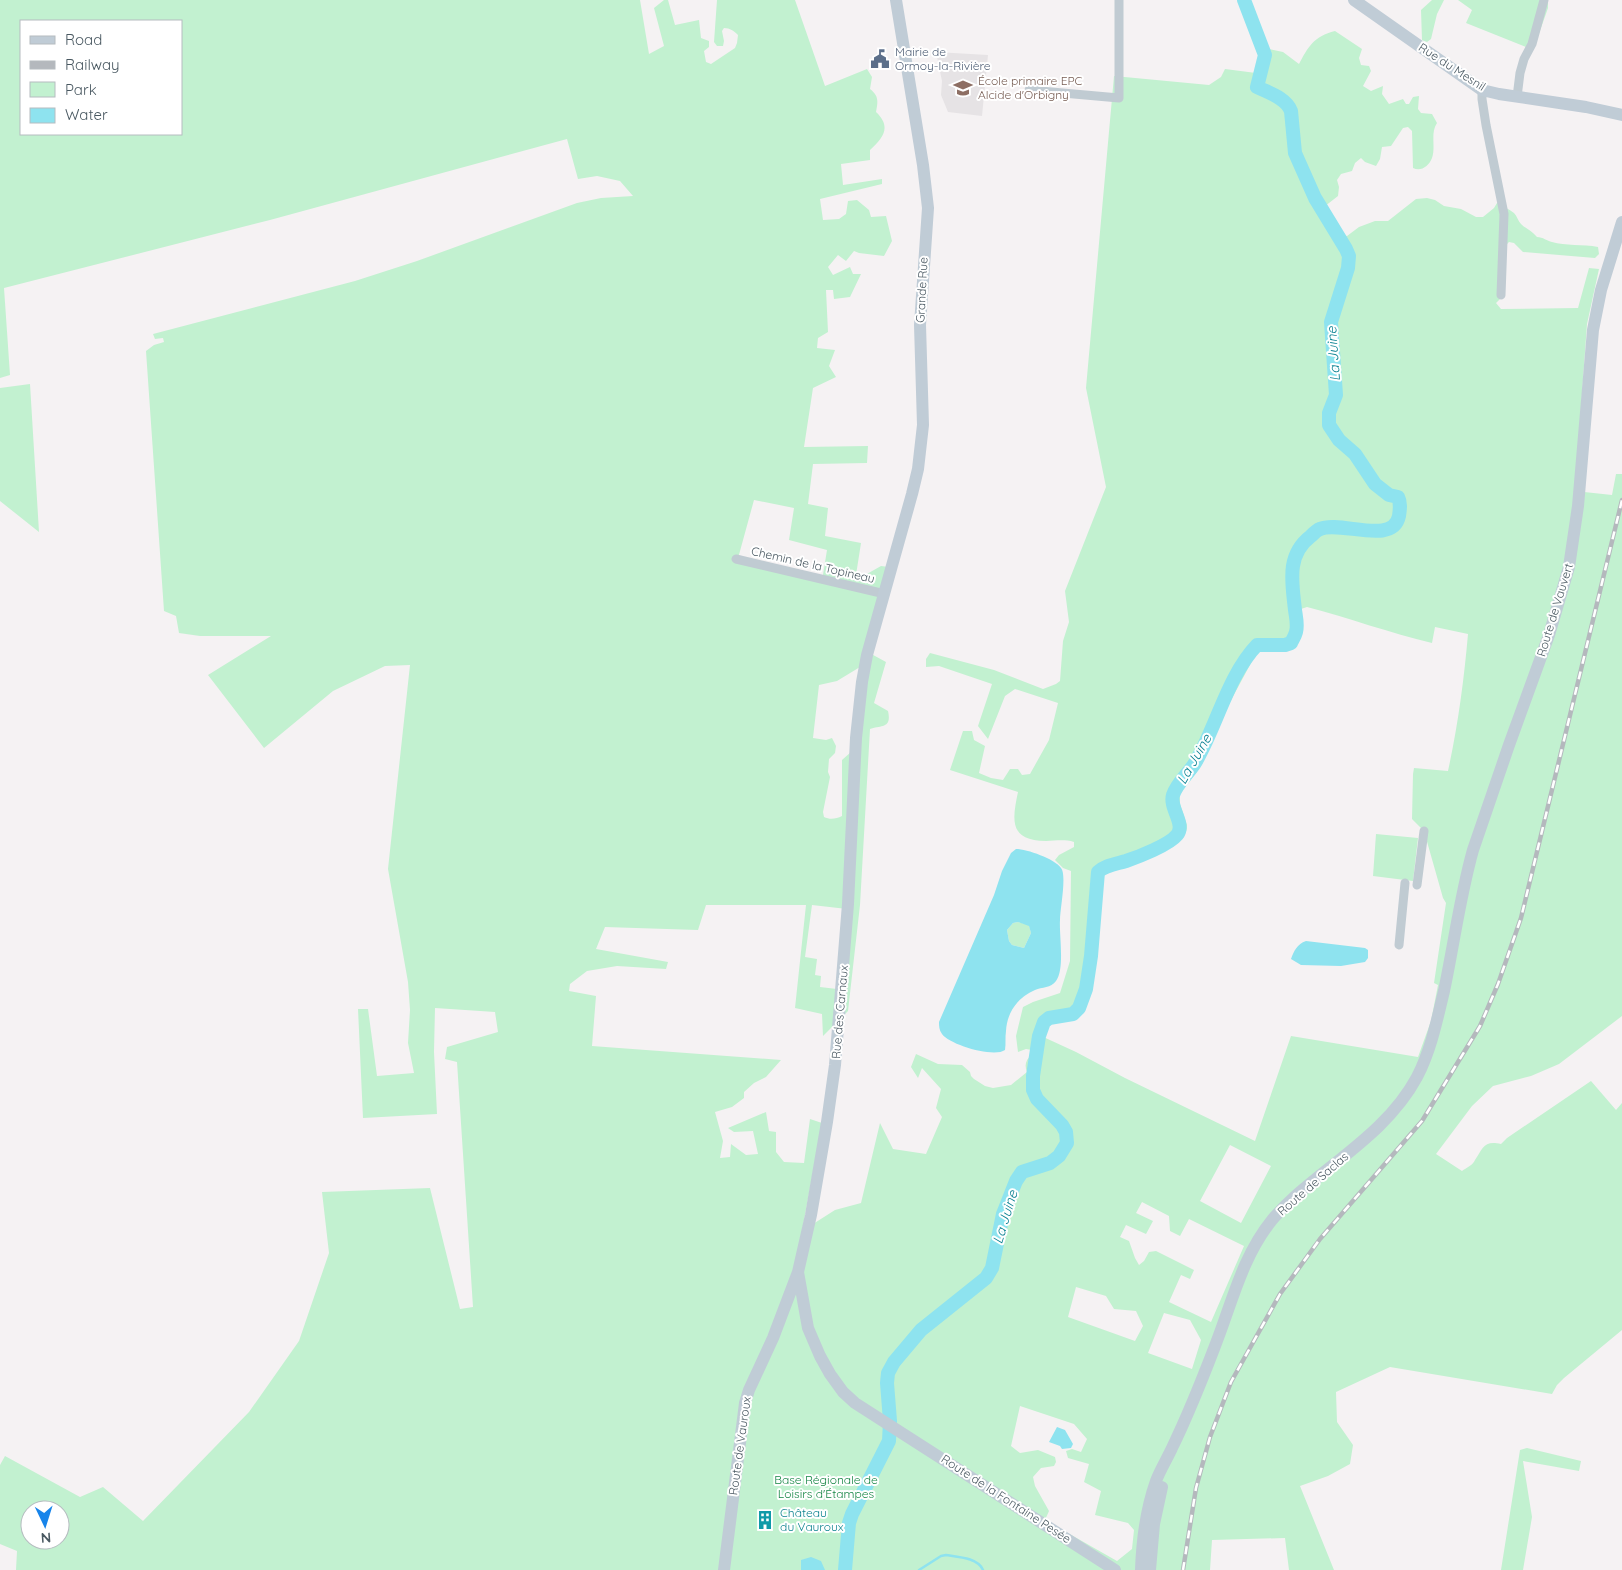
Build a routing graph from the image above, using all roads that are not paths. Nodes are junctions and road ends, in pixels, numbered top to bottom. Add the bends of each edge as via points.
1 (896, 0) edge
2 (1119, 0) edge
3 (1354, 0) edge
4 (1544, 0) edge
5 (1029, 90) dead end
6 (1482, 90) junction
7 (1517, 97) junction
8 (1622, 115) edge
9 (1622, 222) edge
10 (1501, 295) dead end
11 (736, 559) dead end
12 (889, 579) joint
13 (885, 594) junction
14 (1424, 831) dead end
15 (1405, 884) dead end
16 (1417, 885) dead end
17 (1399, 945) dead end
18 (1444, 988) joint
19 (798, 1272) junction
20 (879, 1418) joint
21 (1172, 1448) junction
22 (724, 1570) edge
23 (1115, 1570) edge
24 (1141, 1570) edge
25 (1150, 1570) edge

1 - 12 street, Grande Rue via 928,208 920,326 921,445 918,469
2 - 5 street via 1119,98
3 - 6 street, Rue du Mesnil
4 - 7 street via 1520,73
6 - 7 street, Rue du Mesnil
6 - 10 street via 1504,214
7 - 8 street, Rue du Mesnil
9 - 18 street, Route de Vauvert via 1605,275 1593,330 1570,568 1473,850
11 - 13 street, Chemin de la Topineau
12 - 13 street, Rue des Carnaux
13 - 19 street, Rue des Carnaux via 862,682 835,1065 811,1215
14 - 16 street
15 - 17 street
18 - 21 street, Route de Saclas via 1430,1046 1405,1096 1374,1131 1283,1207 1260,1236 1240,1274 1216,1345
19 - 20 street, Rue des Carnaux via 808,1328 820,1356 843,1392
19 - 22 street, Route de Vauroux via 745,1403
20 - 23 street, Route de la Fontaine Pesée
21 - 24 street, Route de Saclas via 1156,1480 1150,1501
21 - 25 street, Route de Saclas via 1154,1524

